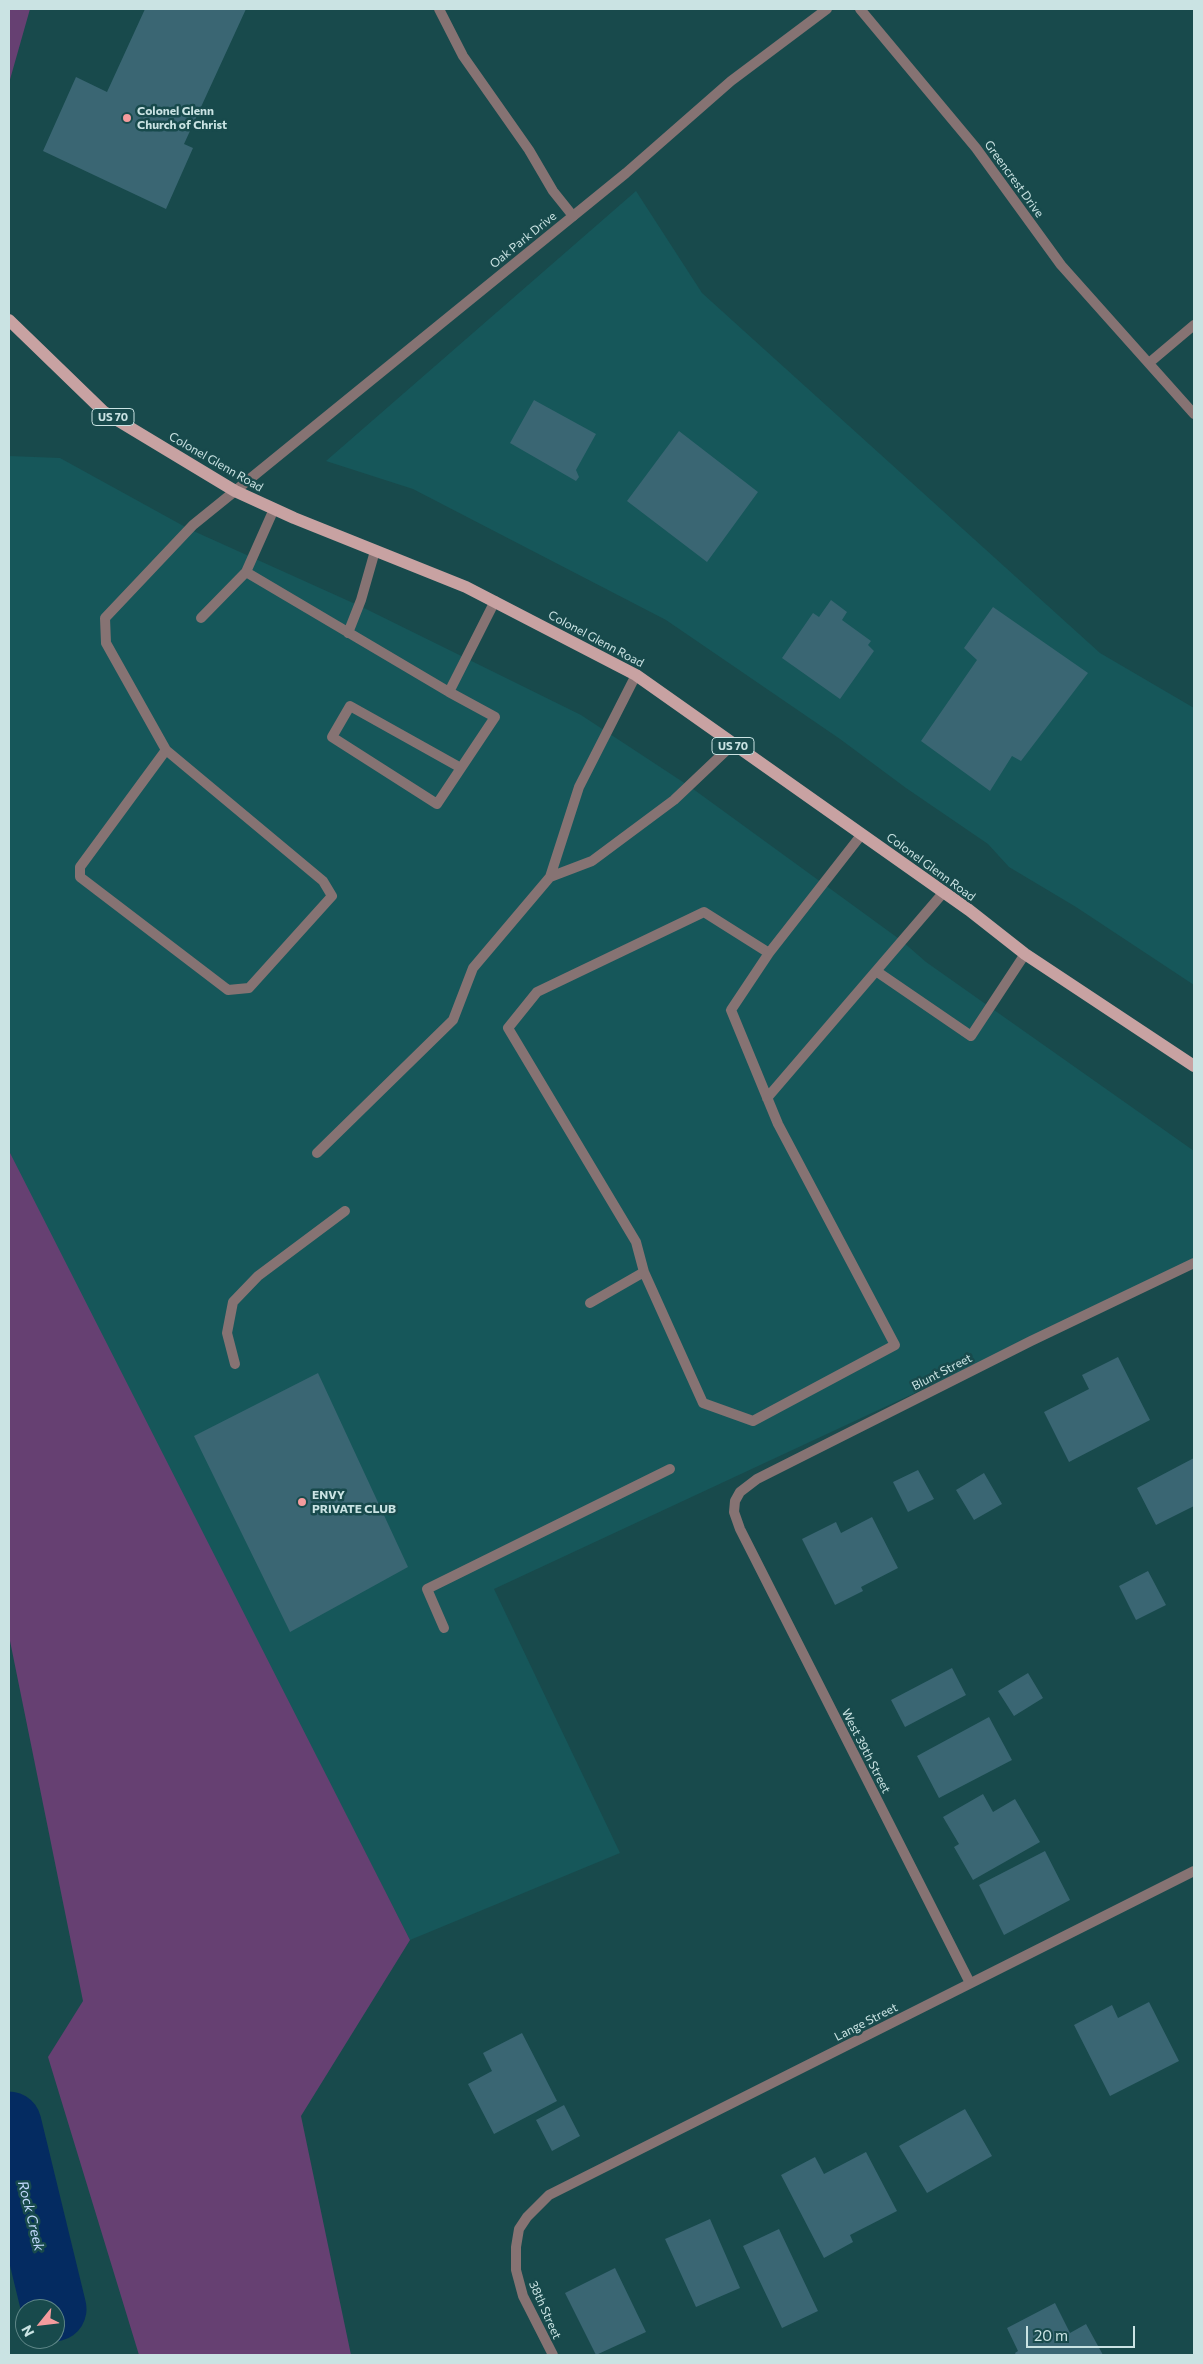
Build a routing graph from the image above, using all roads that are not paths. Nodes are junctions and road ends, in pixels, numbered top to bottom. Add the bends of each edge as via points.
1 (439, 9) edge
2 (827, 9) edge
3 (860, 9) edge
4 (573, 216) junction
5 (9, 320) edge
6 (1194, 325) edge
7 (1149, 363) junction
8 (1194, 414) edge
9 (235, 491) junction
10 (274, 509) junction
11 (375, 551) junction
12 (246, 572) junction
13 (495, 601) junction
14 (201, 618) dead end
15 (348, 633) junction
16 (636, 675) junction
17 (450, 692) junction
18 (732, 745) junction
19 (166, 750) junction
20 (461, 768) junction
21 (862, 834) junction
22 (550, 877) junction
23 (943, 893) junction
24 (770, 954) junction
25 (1025, 954) junction
26 (876, 971) junction
27 (1194, 1066) edge
28 (767, 1098) junction
29 (317, 1153) dead end
30 (345, 1211) dead end
31 (1194, 1263) edge
32 (644, 1272) junction
33 (590, 1303) dead end
34 (235, 1364) dead end
35 (670, 1469) dead end
36 (740, 1529) joint
37 (444, 1628) dead end
38 (1194, 1871) edge
39 (970, 1983) junction
40 (549, 2195) joint
41 (553, 2355) edge

1 - 4 street via 463,56
2 - 4 street, Oak Park Drive via 732,81
3 - 7 street, Greencrest Drive via 976,148 1061,264
4 - 9 street, Oak Park Drive
5 - 9 main road, Colonel Glenn Road / US 70 via 104,412
6 - 7 street
7 - 8 street, Greencrest Drive
9 - 10 main road, Colonel Glenn Road / US 70
9 - 19 street, Oak Park Drive via 193,524 104,618 106,643
10 - 11 main road, Colonel Glenn Road / US 70
10 - 12 street
11 - 13 main road, Colonel Glenn Road / US 70
11 - 15 street
12 - 14 street
12 - 15 street
13 - 16 main road, Colonel Glenn Road / US 70
13 - 17 street
15 - 17 street
16 - 18 main road, Colonel Glenn Road / US 70
16 - 22 street via 579,787
17 - 20 street via 495,717
18 - 21 main road, Colonel Glenn Road / US 70
18 - 22 street via 674,800 592,861
19 - 19 street via 324,881 332,896 249,988 228,990 80,877 80,868
20 - 20 street via 438,804 332,737 350,706
21 - 23 main road, Colonel Glenn Road / US 70
21 - 24 street
22 - 29 street via 473,968 453,1020
23 - 25 main road, Colonel Glenn Road / US 70
23 - 26 street
24 - 28 street via 731,1010
24 - 32 street via 704,912 537,992 508,1028 636,1242
25 - 26 street via 971,1036
25 - 27 main road, Colonel Glenn Road / US 70
26 - 28 street
28 - 32 street via 894,1345 753,1421 703,1403
30 - 34 street via 258,1276 233,1302 228,1333
31 - 36 street, Blunt Street via 757,1479 740,1492 735,1501 734,1512
32 - 33 street
35 - 37 street via 427,1589
36 - 39 street, West 39th Street
38 - 39 street, Lange Street
39 - 40 street, Lange Street
40 - 41 street, 38th Street via 519,2229 516,2270 523,2296

